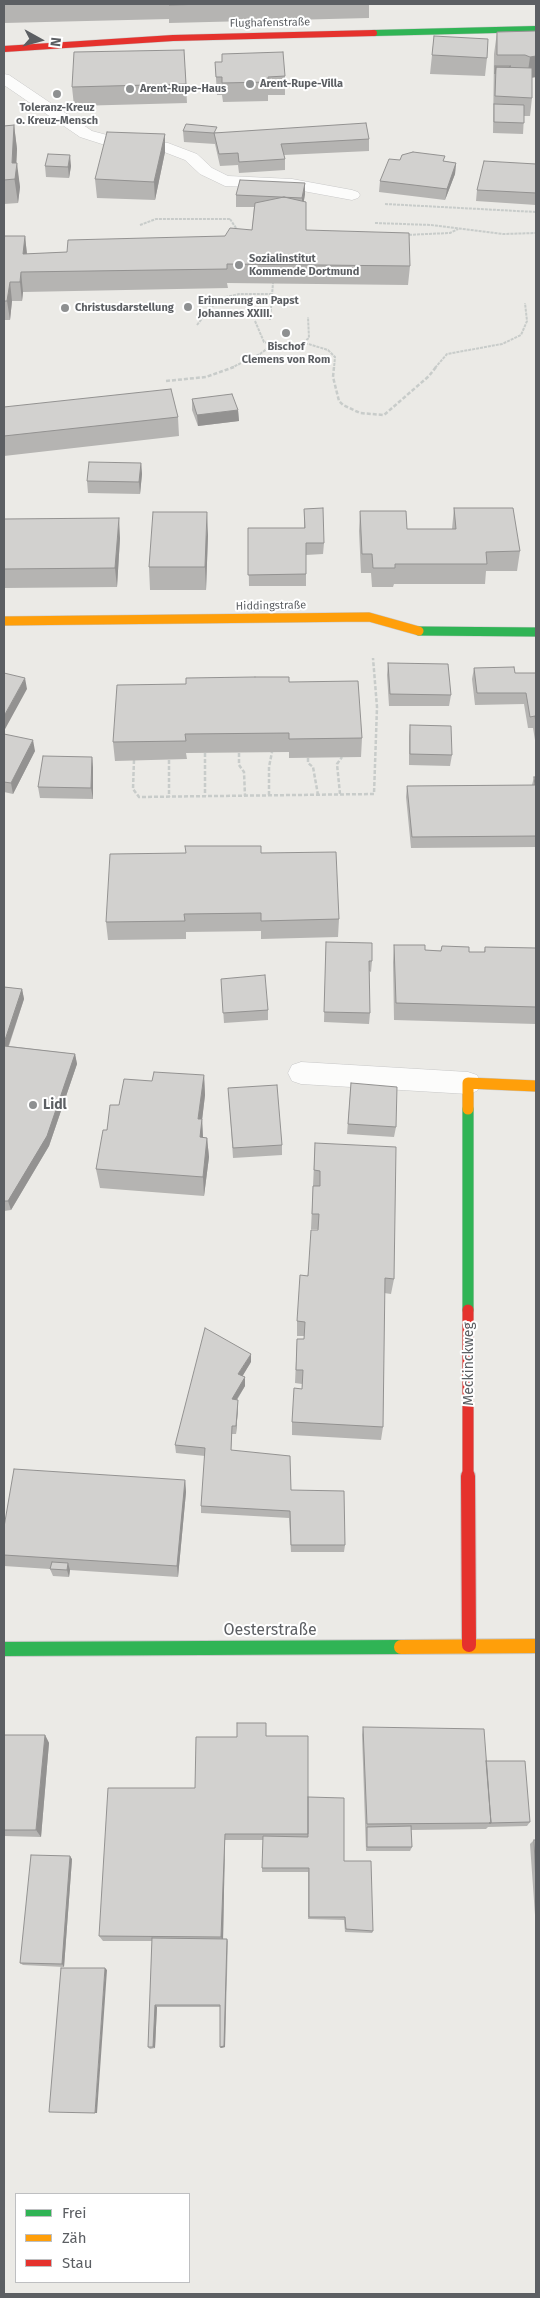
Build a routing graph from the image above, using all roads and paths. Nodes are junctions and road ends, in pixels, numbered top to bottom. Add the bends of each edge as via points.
1 (536, 29) edge
2 (4, 49) edge
3 (4, 78) edge
4 (352, 194) joint
5 (536, 212) edge
6 (230, 219) dead end
7 (458, 229) dead end
8 (238, 232) edge
9 (397, 237) edge
10 (274, 283) edge
11 (273, 294) junction
12 (525, 303) dead end
13 (308, 318) dead end
14 (270, 320) dead end
15 (254, 321) dead end
16 (197, 325) dead end
17 (305, 343) junction
18 (272, 345) junction
19 (166, 381) dead end
20 (369, 617) junction
21 (4, 621) edge
22 (536, 632) edge
23 (272, 752) edge
24 (205, 753) edge
25 (239, 753) edge
26 (342, 757) edge
27 (308, 758) edge
28 (134, 760) edge
29 (169, 760) edge
30 (340, 794) junction
31 (269, 795) junction
32 (318, 795) junction
33 (205, 796) junction
34 (245, 796) junction
35 (169, 797) junction
36 (301, 1073) dead end
37 (468, 1083) junction
38 (536, 1086) edge
39 (469, 1645) junction
40 (536, 1646) edge
41 (4, 1649) edge

1 - 2 street, Flughafenstraße via 172,38
3 - 4 street via 86,134 105,140 162,146 191,157 225,181 292,184
4 - 5 path via 396,206
6 - 8 path
7 - 9 path via 450,233 416,233
10 - 11 path
11 - 14 path
11 - 16 path via 226,297 211,307
12 - 17 path via 526,328 521,335 502,344 447,354 429,376 384,415 360,413 343,405 333,377 335,357 328,350
13 - 17 path via 309,338
15 - 18 path via 264,342
17 - 18 path via 284,348
18 - 19 path via 221,373
20 - 21 street, Hiddingstraße
20 - 22 street, Hiddingstraße via 423,632
20 - 30 path via 377,707 374,794
23 - 31 path
24 - 33 path
25 - 34 path
26 - 30 path via 337,764
27 - 32 path via 308,763 313,766
28 - 35 path via 133,789 139,797
29 - 35 path
30 - 32 path
31 - 32 path
31 - 34 path
33 - 34 path
33 - 35 path
36 - 37 street
37 - 38 street
37 - 39 street, Meckinckweg
39 - 40 street, Oesterstraße
39 - 41 street, Oesterstraße

